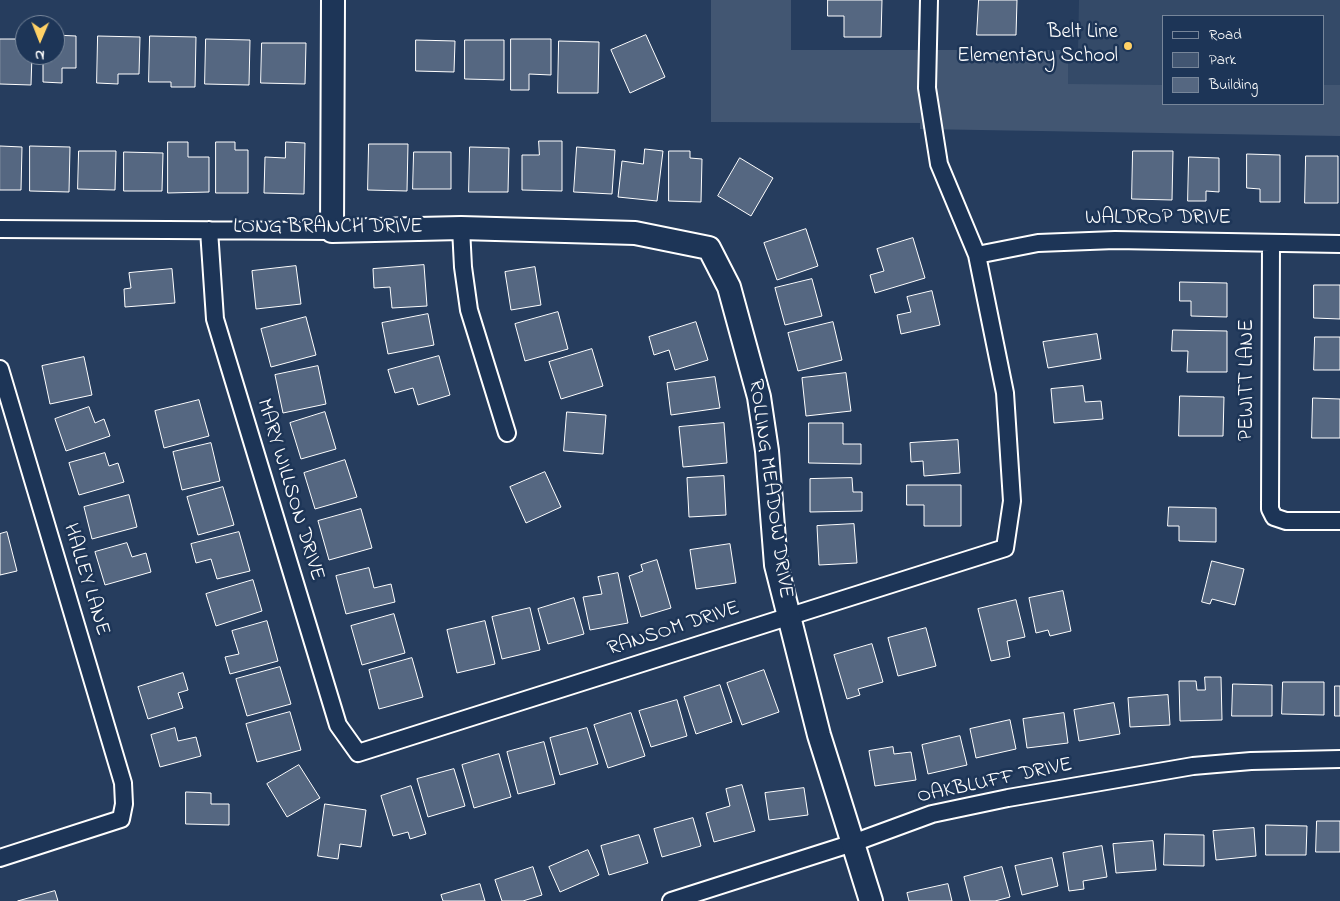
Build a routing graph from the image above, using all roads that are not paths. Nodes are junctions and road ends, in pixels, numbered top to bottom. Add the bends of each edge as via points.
1 (333, 0) edge
2 (928, 0) edge
3 (461, 228) junction
4 (0, 229) edge
5 (209, 230) junction
6 (332, 230) junction
7 (655, 238) joint
8 (1271, 243) junction
9 (1340, 244) edge
10 (977, 255) junction
11 (0, 369) edge
12 (507, 433) dead end
13 (1340, 521) edge
14 (789, 616) junction
15 (358, 753) joint
16 (1340, 759) edge
17 (853, 843) junction
18 (0, 858) edge
19 (671, 901) edge
20 (871, 901) edge

1 - 6 street
2 - 10 street via 927,88 939,164
3 - 6 street, LONG BRANCH DRIVE
3 - 7 street, LONG BRANCH DRIVE via 635,233
3 - 12 street via 469,310
4 - 5 street, LONG BRANCH DRIVE
5 - 6 street, LONG BRANCH DRIVE
5 - 15 street, MARY WILLSON DRIVE via 215,318 338,725
7 - 14 street, ROLLING MEADOW DRIVE via 709,248 729,287 759,397 767,450 776,564
8 - 9 street, WALDROP DRIVE
8 - 10 street, WALDROP DRIVE via 1115,240 1038,243
8 - 13 street, PEWITT LANE via 1270,509 1274,517 1286,521
10 - 14 street, RANSOM DRIVE via 1005,393 1012,501 1005,548
11 - 18 street, HALLEY LANE via 123,782 124,804 121,819
14 - 15 street, RANSOM DRIVE
14 - 17 street, ROLLING MEADOW DRIVE via 819,736
16 - 17 street, OAKBLUFF DRIVE via 1251,761 1140,774 932,814
17 - 19 street, OAKBLUFF DRIVE
17 - 20 street, ROLLING MEADOW DRIVE

